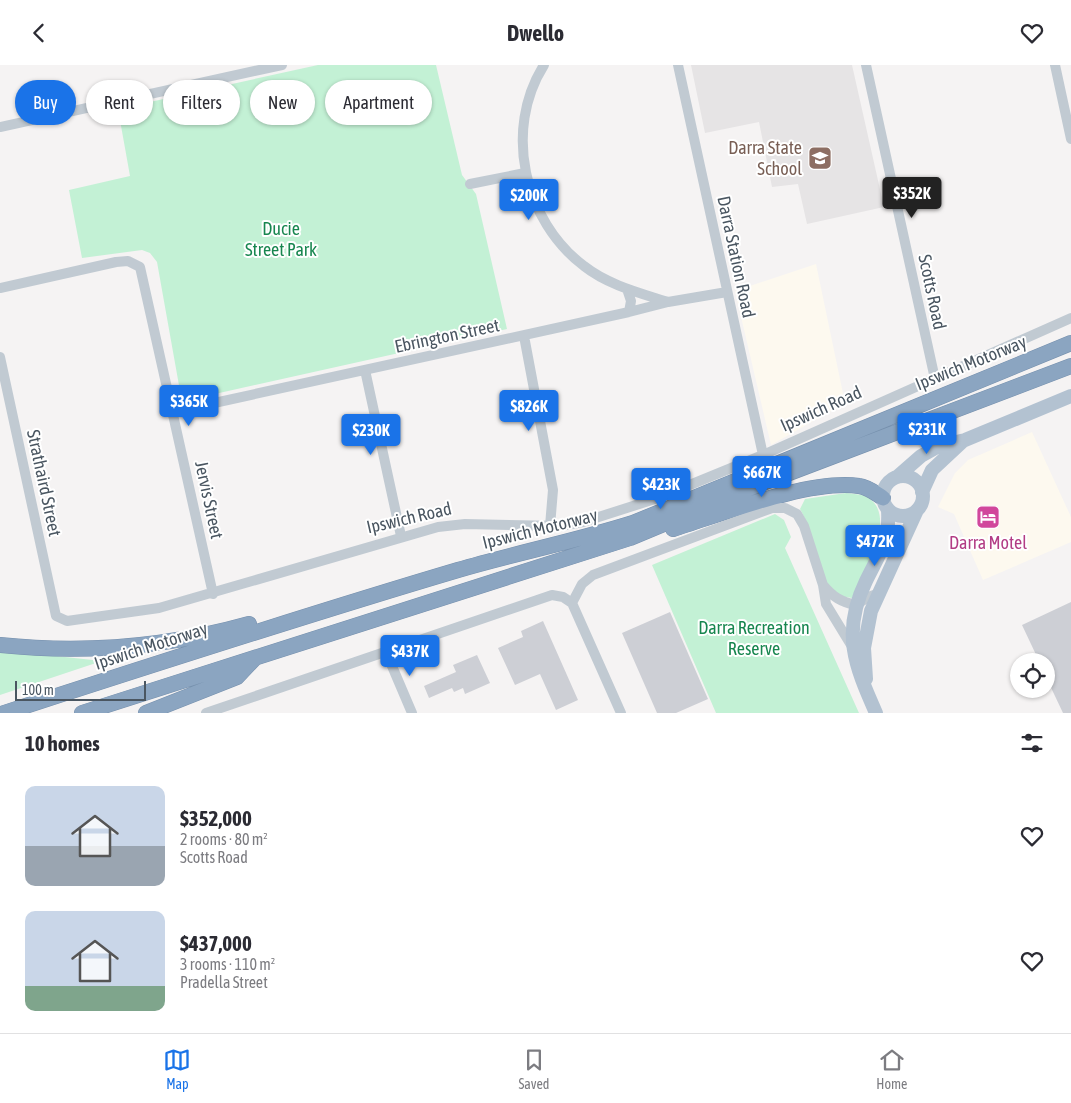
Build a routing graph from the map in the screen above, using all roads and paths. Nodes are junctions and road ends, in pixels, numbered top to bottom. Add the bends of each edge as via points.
1 (282, 65) edge
2 (544, 65) edge
3 (678, 65) edge
4 (866, 65) edge
5 (1055, 65) edge
6 (0, 127) edge
7 (1071, 139) edge
8 (525, 173) junction
9 (470, 184) dead end
10 (0, 288) edge
11 (627, 289) junction
12 (727, 292) junction
13 (668, 302) junction
14 (629, 312) junction
15 (1071, 318) edge
16 (524, 336) junction
17 (1071, 343) edge
18 (0, 357) edge
19 (1071, 366) edge
20 (365, 370) junction
21 (935, 379) junction
22 (1071, 396) edge
23 (173, 412) junction
24 (965, 440) junction
25 (763, 455) junction
26 (897, 477) junction
27 (922, 492) junction
28 (886, 504) junction
29 (917, 510) junction
30 (550, 527) junction
31 (401, 537) junction
32 (630, 538) junction
33 (823, 585) junction
34 (213, 594) junction
35 (877, 594) junction
36 (572, 603) junction
37 (856, 605) junction
38 (320, 611) junction
39 (56, 616) joint
40 (0, 645) edge
41 (852, 646) junction
42 (386, 652) junction
43 (255, 657) junction
44 (868, 694) junction
45 (4, 713) edge
46 (82, 713) edge
47 (146, 713) edge
48 (206, 713) edge
49 (412, 713) edge
50 (621, 713) edge
51 (876, 713) edge

1 - 6 street
2 - 8 street via 528,103 523,150
3 - 12 street, Darra Station Road
4 - 21 street, Scotts Road
5 - 7 street
8 - 9 street
8 - 11 street via 534,202 564,248 584,267
10 - 23 street, Jervis Street via 116,262 128,261 140,267
11 - 13 street
11 - 14 street via 631,301
12 - 13 street, Ebrington Street
12 - 25 street, Darra Station Road
13 - 14 street, Ebrington Street
14 - 16 street, Ebrington Street
15 - 21 street, Ipswich Road
16 - 20 street, Ebrington Street
16 - 30 street via 552,490
17 - 38 highway, Ipswich Motorway via 633,523 490,560
18 - 39 street, Strathaird Street
19 - 32 highway, Ipswich Motorway
20 - 23 street, Ebrington Street
20 - 31 street
21 - 25 street, Ipswich Road
22 - 24 main road
23 - 34 street, Jervis Street
24 - 26 main road via 939,446 921,456
24 - 27 main road via 932,470
25 - 30 street, Ipswich Road via 658,498 583,522
26 - 27 main road via 910,477
26 - 28 main road via 886,485
27 - 29 main road via 923,499
28 - 29 main road via 899,516
28 - 32 highway via 861,486 816,489 764,501 654,535
28 - 37 main road via 889,527 886,541
29 - 35 main road
30 - 31 street, Ipswich Road via 465,524
31 - 34 street, Ipswich Road
32 - 43 highway, Ipswich Motorway
33 - 36 street via 804,526 797,515 785,508 772,508 593,575 582,584
33 - 37 street via 842,602
33 - 41 street via 826,604
34 - 39 street, Ipswich Road via 128,614 67,621
35 - 37 street
35 - 44 main road via 864,648
36 - 42 street via 552,595
36 - 50 street
37 - 41 main road
38 - 40 highway via 306,608 210,635 141,646 72,650
38 - 45 highway, Ipswich Motorway
41 - 44 main road via 859,675
42 - 48 street
42 - 49 street
43 - 46 highway, Ipswich Motorway
43 - 47 highway via 237,677
44 - 51 main road

